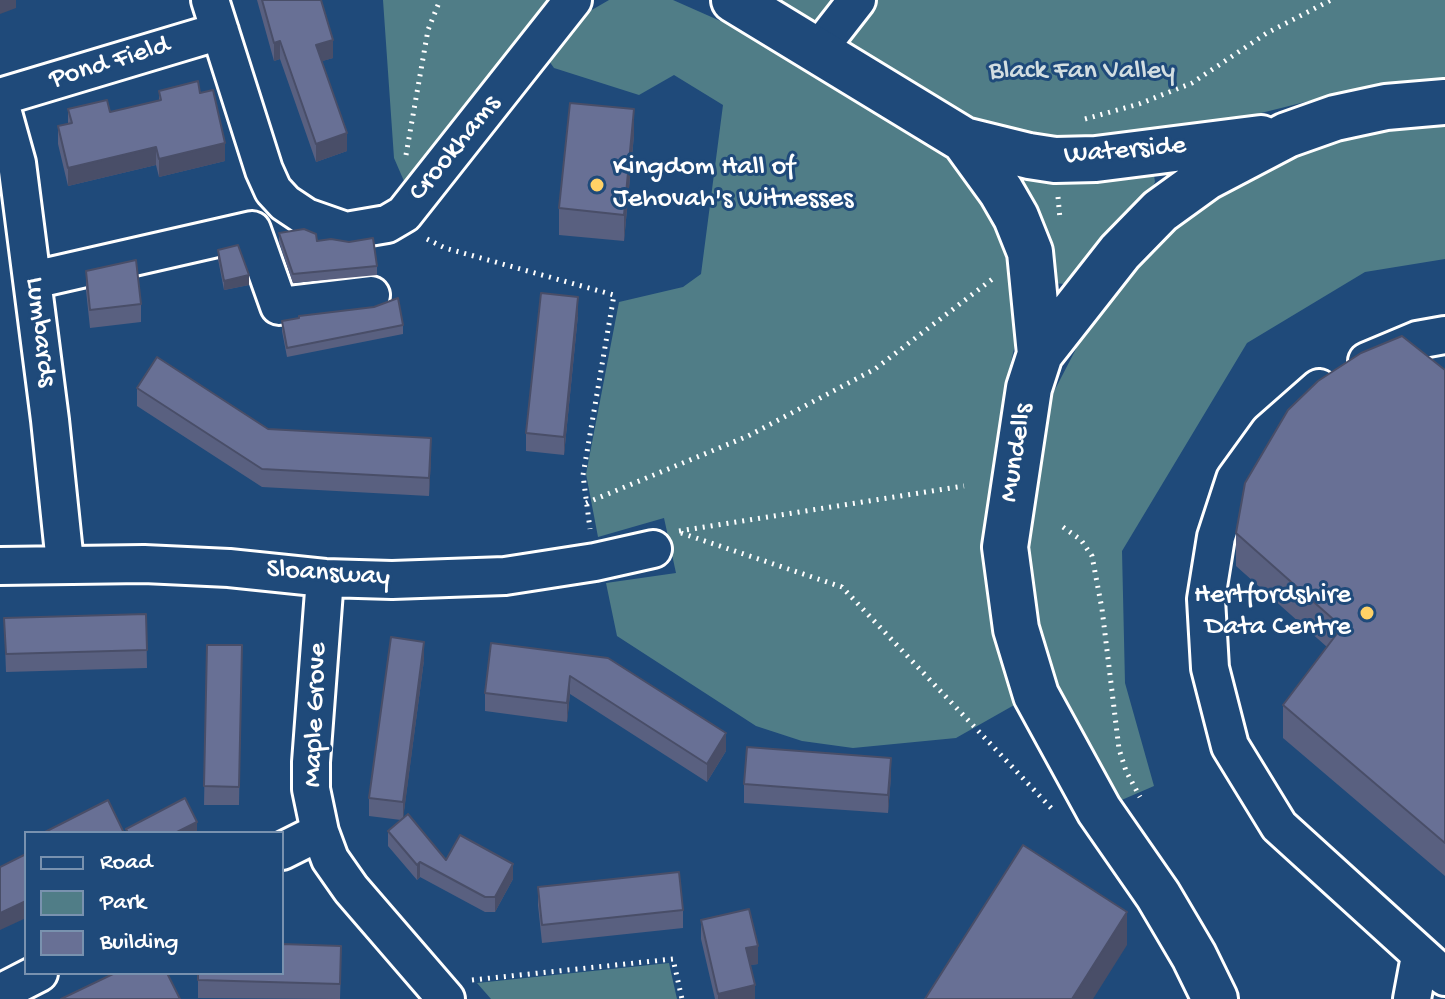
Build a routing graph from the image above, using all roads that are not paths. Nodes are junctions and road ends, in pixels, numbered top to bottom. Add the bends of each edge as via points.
1 (573, 0) edge
2 (734, 0) edge
3 (857, 0) edge
4 (215, 15) edge
5 (818, 50) junction
6 (0, 100) edge
7 (1445, 102) edge
8 (1287, 135) junction
9 (964, 140) junction
10 (33, 280) junction
11 (371, 295) dead end
12 (1445, 335) edge
13 (1040, 354) junction
14 (665, 540) road end
15 (65, 563) junction
16 (0, 566) edge
17 (325, 578) junction
18 (320, 832) junction
19 (284, 850) edge
20 (1432, 967) edge
21 (35, 975) edge
22 (441, 992) edge
23 (0, 993) edge
24 (1215, 999) edge
25 (1412, 999) edge

1 - 4 street, Crookhams via 404,214 387,224 346,231 306,217 273,190
2 - 5 main road, Waterside
3 - 5 street
4 - 6 street, Pond Field
5 - 9 main road, Waterside
6 - 10 street, Lumbards via 17,163
7 - 8 main road, Mundells via 1386,107
8 - 9 main road, Waterside via 1123,157 1055,160
8 - 13 main road, Mundells via 1207,177 1160,211 1120,252
9 - 13 main road, Waterside via 1001,191 1030,252
10 - 11 street via 252,230 279,306
10 - 15 street, Lumbards
12 - 20 street via 1417,340 1347,369 1308,395 1269,432 1235,479 1216,537 1206,599 1210,668 1230,746 1254,786 1279,826
13 - 24 main road, Mundells via 1029,388 1005,547 1016,629 1036,695 1099,810 1158,895
14 - 17 street, Sloansway via 595,562 505,576
15 - 16 street, Sloansway
15 - 17 street, Sloansway
17 - 18 street, Maple Grove via 311,762
18 - 19 street
18 - 22 street, Maple Grove via 330,859 351,889
20 - 25 street
21 - 23 street

